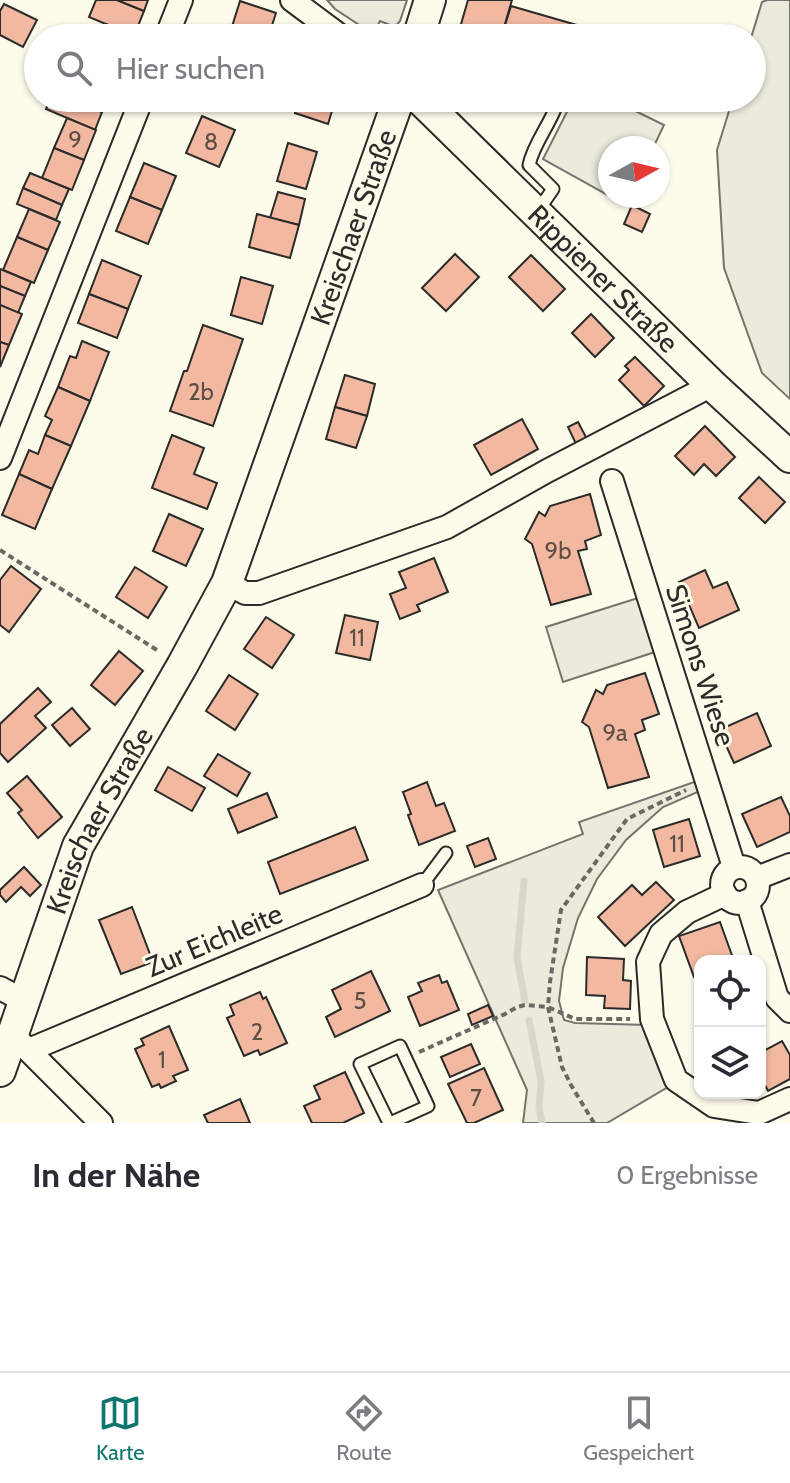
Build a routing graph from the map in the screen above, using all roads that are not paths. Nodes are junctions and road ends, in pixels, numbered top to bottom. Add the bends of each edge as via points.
1 (181, 0) edge
2 (292, 0) edge
3 (430, 0) edge
4 (172, 24) edge
5 (324, 24) edge
6 (422, 24) edge
7 (136, 112) edge
8 (394, 112) edge
9 (433, 112) edge
10 (553, 112) edge
11 (537, 212) junction
12 (712, 385) junction
13 (790, 457) edge
14 (0, 458) edge
15 (612, 481) dead end
16 (227, 583) junction
17 (446, 853) dead end
18 (790, 865) edge
19 (734, 867) junction
20 (757, 878) junction
21 (422, 885) joint
22 (725, 894) junction
23 (747, 901) junction
24 (12, 994) edge
25 (790, 1011) edge
26 (21, 1043) junction
27 (0, 1071) edge
28 (790, 1099) edge
29 (101, 1123) edge
30 (389, 1123) edge

1 - 4 street
2 - 5 street
3 - 6 main road
7 - 14 street
8 - 16 main road, Kreischaer Straße
9 - 11 main road, Rippiener Straße
10 - 11 lane via 529,165 553,189
11 - 12 main road, Rippiener Straße
12 - 13 main road, Rippiener Straße
12 - 16 street via 447,527 259,593 245,593
15 - 19 street, Simons Wiese
16 - 24 main road, Kreischaer Straße via 78,846
17 - 21 lane
18 - 20 street
19 - 20 street via 745,867
19 - 22 street via 725,874
20 - 23 street via 758,889
21 - 26 street, Zur Eichleite
22 - 23 street via 731,901
22 - 28 street via 687,912 661,934 648,962 652,1019 676,1080 714,1106 759,1113
23 - 25 street via 777,998
24 - 26 main road, Kreischaer Straße
26 - 27 main road, Kreischaer Straße
26 - 29 street
30 - 30 lane via 360,1064 400,1046 428,1106

